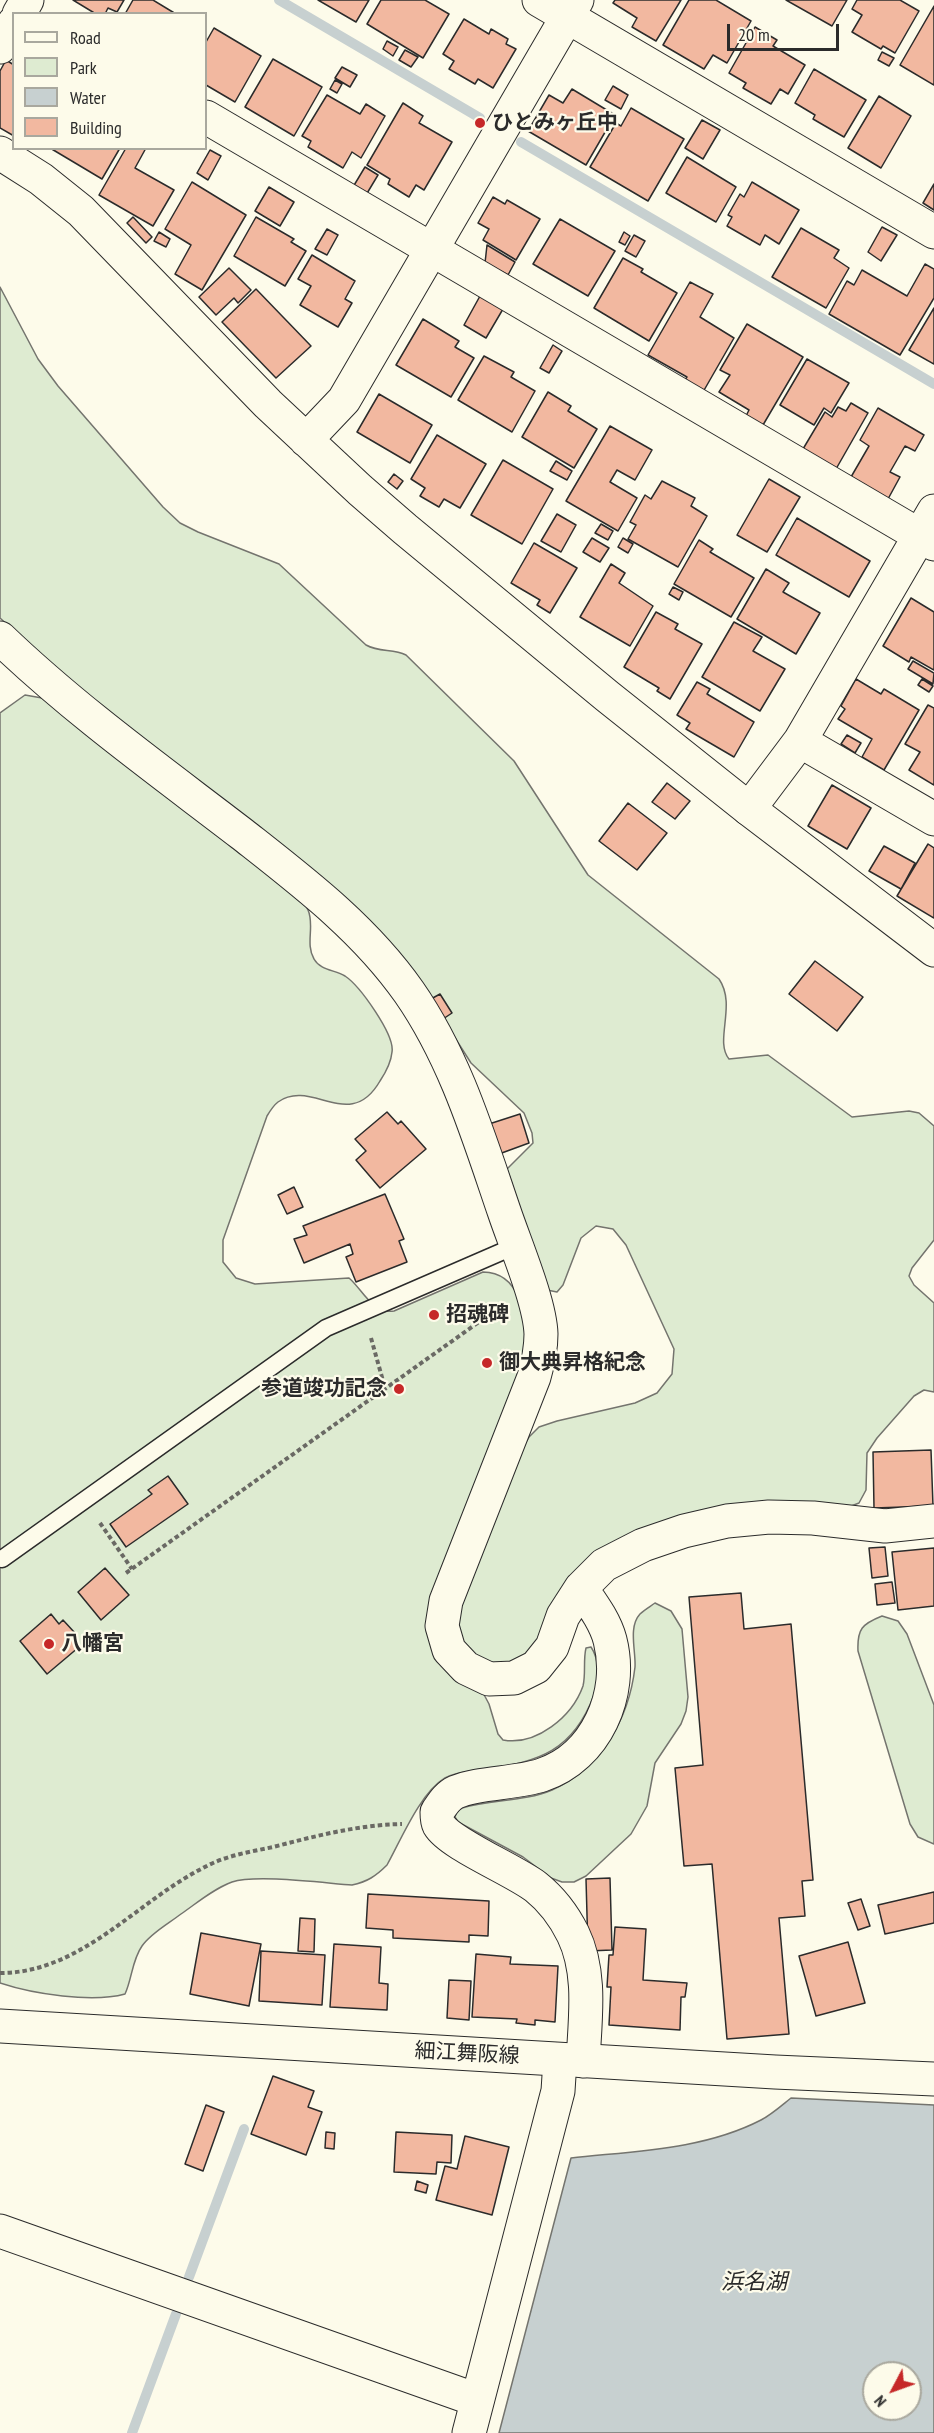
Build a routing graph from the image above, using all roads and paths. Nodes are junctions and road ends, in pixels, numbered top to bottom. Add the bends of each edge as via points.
1 (539, 0) edge
2 (572, 8) edge
3 (12, 24) edge
4 (0, 46) edge
5 (207, 118) edge
6 (0, 153) edge
7 (934, 232) edge
8 (432, 250) junction
9 (306, 440) junction
10 (929, 531) edge
11 (0, 638) edge
12 (800, 741) junction
13 (749, 809) junction
14 (934, 819) edge
15 (934, 950) edge
16 (515, 1246) junction
17 (508, 1302) dead end
18 (364, 1312) junction
19 (385, 1388) junction
20 (84, 1501) junction
21 (934, 1521) edge
22 (2, 1559) dead end
23 (132, 1569) junction
24 (126, 1573) dead end
25 (581, 1588) junction
26 (438, 1824) junction
27 (0, 1973) edge
28 (0, 2026) edge
29 (571, 2060) junction
30 (934, 2079) edge
31 (0, 2231) edge
32 (477, 2400) junction
33 (469, 2433) edge

1 - 2 street
2 - 7 street
2 - 8 street
3 - 4 street
5 - 8 street
6 - 9 street via 41,179 81,212
8 - 9 street via 344,400
8 - 10 street
9 - 13 street via 414,536
10 - 12 street
11 - 16 street via 66,698 315,891 380,955 421,1011 454,1071
12 - 13 street
12 - 14 street
13 - 15 street
16 - 18 lane
16 - 25 street via 537,1311 540,1355 446,1601 442,1626 449,1650 466,1668 489,1679 514,1678 536,1667 552,1647 563,1616
17 - 19 path
18 - 19 path
18 - 20 lane via 326,1328
19 - 23 path
20 - 22 lane
20 - 23 path
21 - 25 street via 885,1526 813,1518 726,1521 643,1545 604,1565
23 - 24 path
25 - 26 street via 599,1614 613,1657 612,1694 603,1720 588,1743 568,1761 544,1774 454,1793 437,1812
26 - 27 path via 361,1826 231,1857 181,1880 72,1954 42,1966
26 - 29 street via 459,1843 538,1888 573,1934 583,1962 586,1991
28 - 29 street, 細江舞阪線
29 - 30 street, 細江舞阪線
29 - 32 street via 558,2091
31 - 32 street
32 - 33 street

